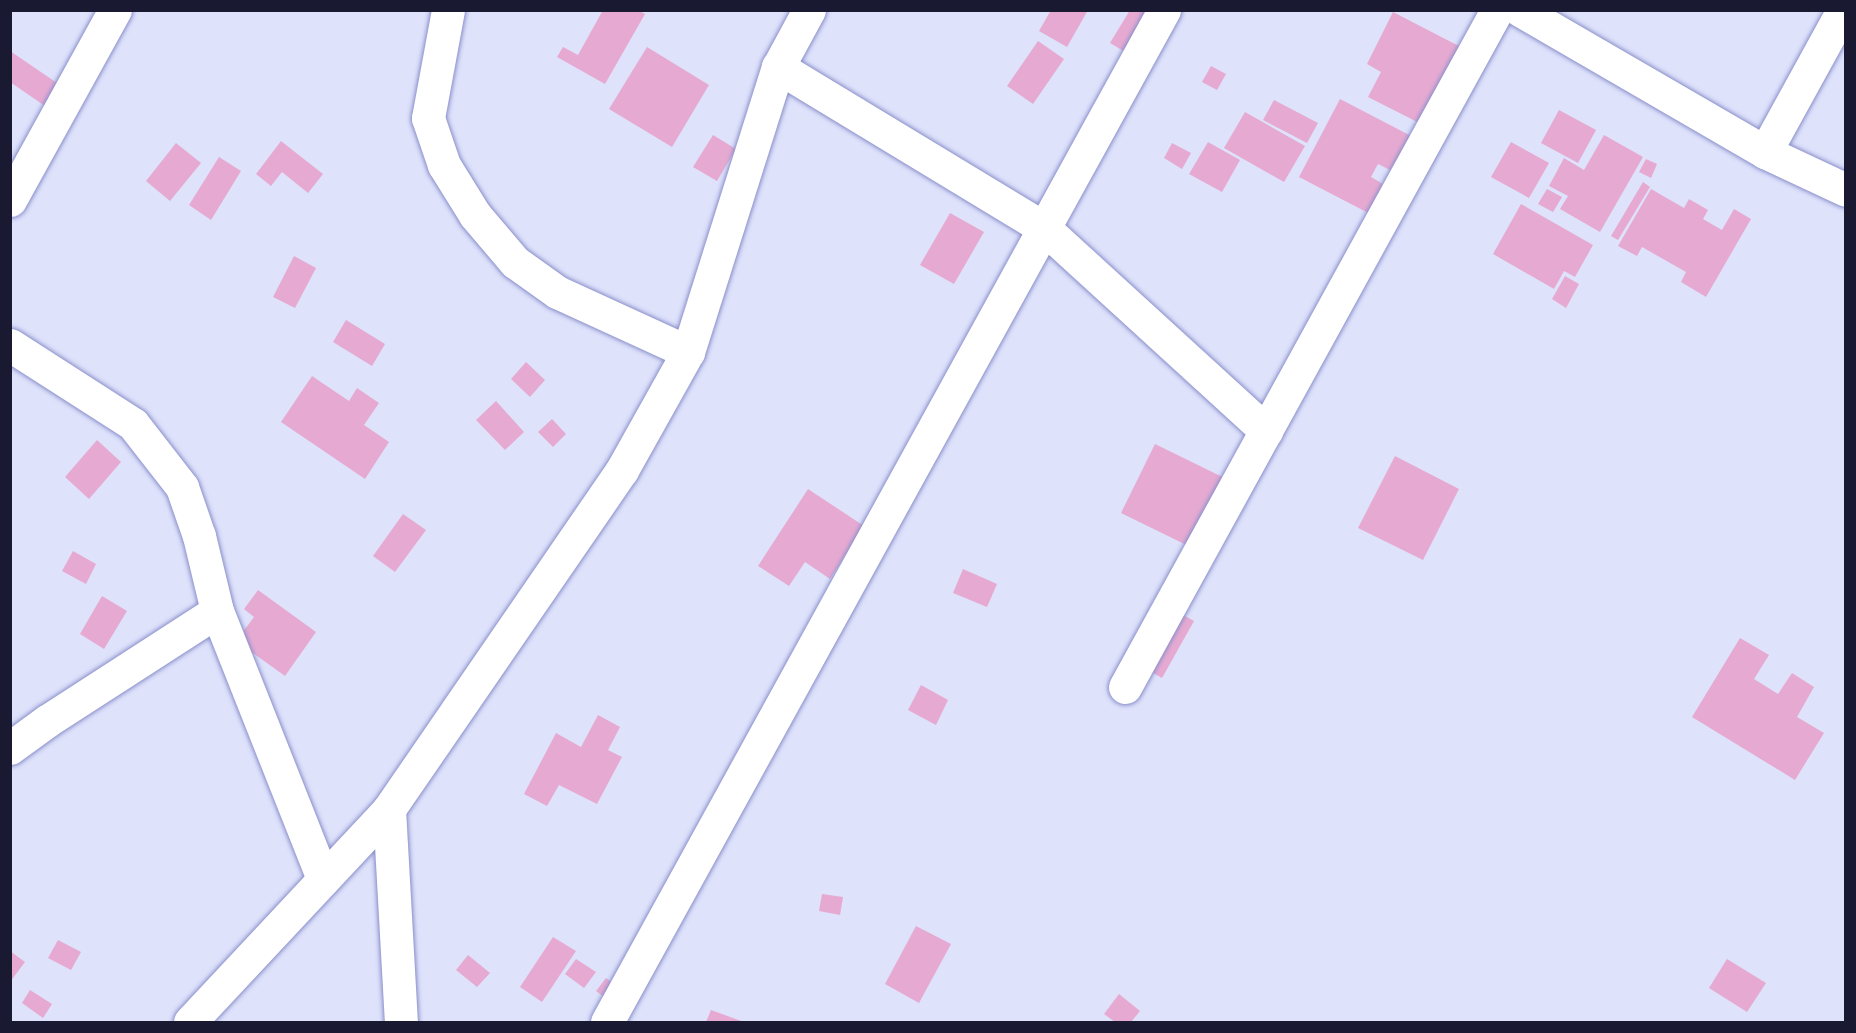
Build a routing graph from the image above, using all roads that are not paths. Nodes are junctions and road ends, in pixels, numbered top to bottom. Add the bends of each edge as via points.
1 (115, 10) edge
2 (447, 10) edge
3 (809, 10) edge
4 (1164, 10) edge
5 (1497, 10) edge
6 (1520, 10) edge
7 (1843, 10) edge
8 (778, 67) junction
9 (1765, 152) junction
10 (1845, 190) edge
11 (10, 200) edge
12 (1044, 228) junction
13 (10, 345) edge
14 (688, 352) junction
15 (1266, 430) junction
16 (217, 611) junction
17 (1125, 687) dead end
18 (10, 748) edge
19 (389, 809) junction
20 (324, 879) junction
21 (190, 1023) edge
22 (401, 1023) edge
23 (607, 1023) edge

1 - 11 street
2 - 14 street via 429,118 444,165 475,214 515,262 557,292
3 - 8 street
4 - 12 street
5 - 15 street
6 - 9 street
7 - 9 street
8 - 12 street
8 - 14 street
9 - 10 street
12 - 15 street
12 - 23 street
13 - 16 street via 133,424 182,487 199,536
14 - 19 street via 622,470
15 - 17 street
16 - 18 street
16 - 20 street
19 - 20 street
19 - 22 street
20 - 21 street

